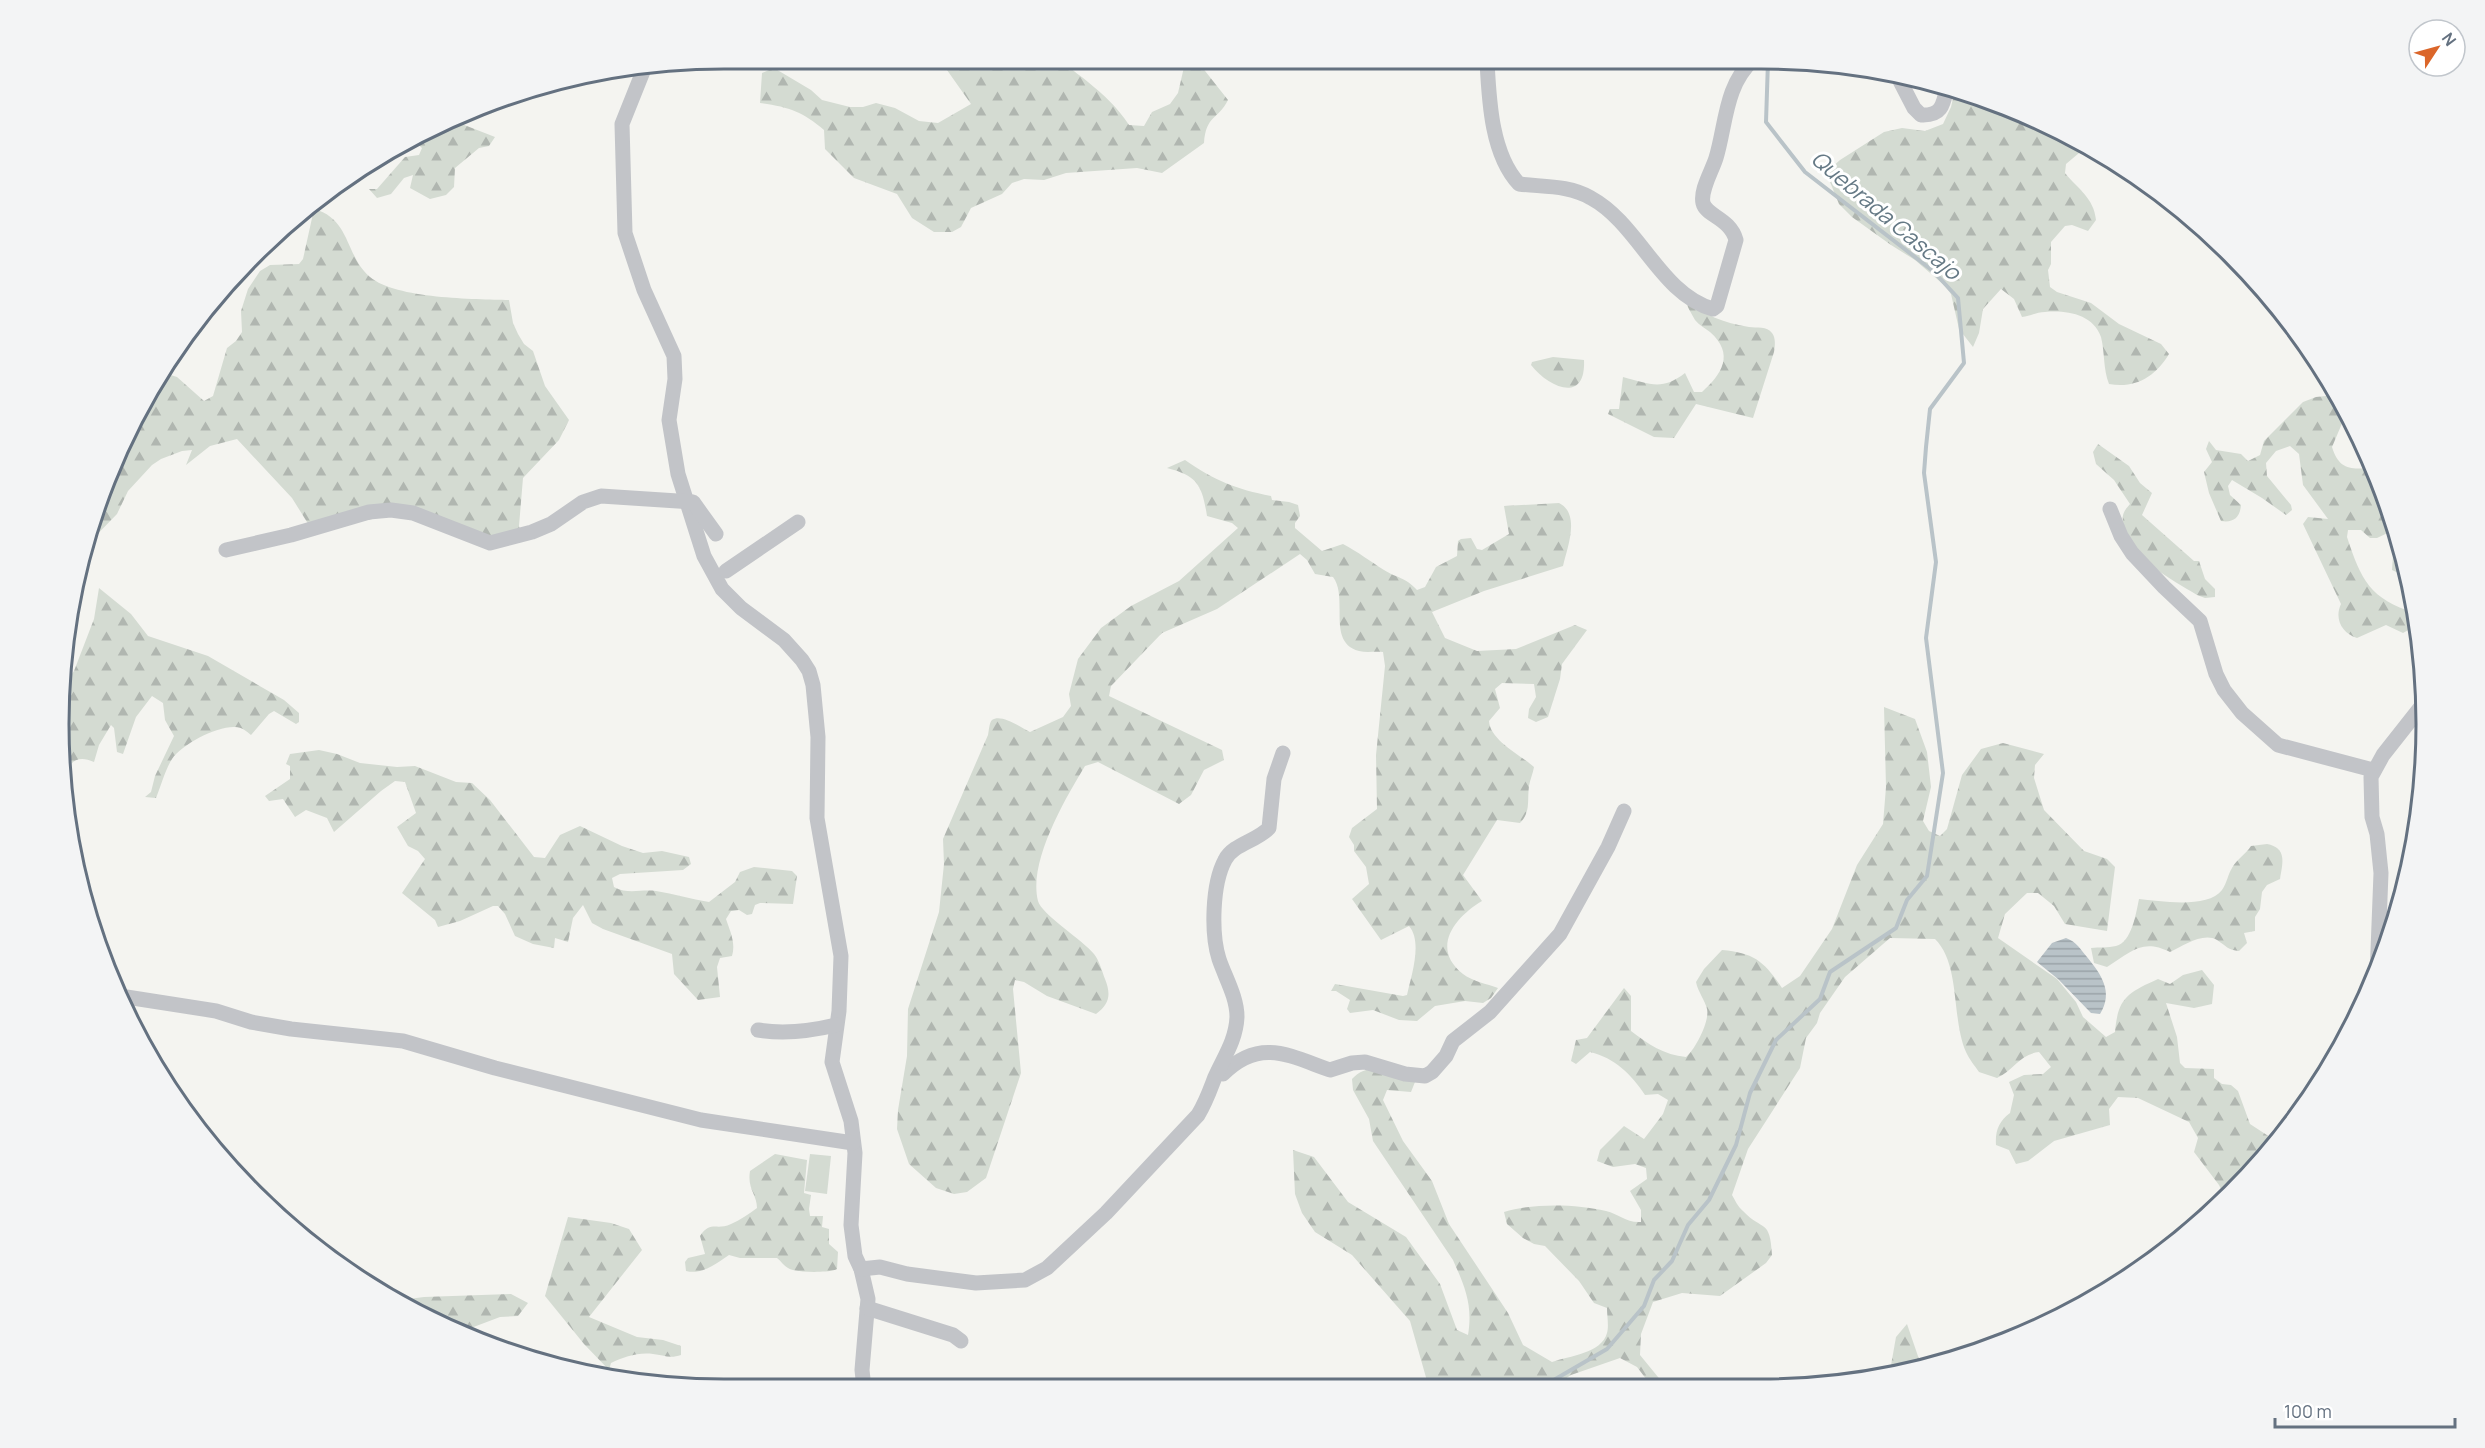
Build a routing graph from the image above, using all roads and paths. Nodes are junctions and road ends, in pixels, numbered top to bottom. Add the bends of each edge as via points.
1 (1488, 69) edge
2 (1746, 69) edge
3 (642, 75) edge
4 (1902, 85) edge
5 (1944, 95) edge
6 (686, 500) junction
7 (2110, 509) dead end
8 (798, 522) dead end
9 (716, 534) dead end
10 (226, 550) dead end
11 (726, 571) dead end
12 (2416, 714) edge
13 (1284, 753) dead end
14 (2373, 770) junction
15 (1624, 811) dead end
16 (2379, 940) edge
17 (129, 997) edge
18 (836, 1025) junction
19 (758, 1030) dead end
20 (1211, 1088) junction
21 (853, 1143) junction
22 (861, 1269) junction
23 (867, 1308) junction
24 (961, 1341) dead end
25 (863, 1379) edge

1 - 2 street via 1495,132 1512,176 1519,184 1568,189 1590,197 1611,212 1669,280 1695,303 1713,309 1736,240 1728,224 1706,208 1704,195 1727,105
3 - 6 street via 622,124 625,233 644,291 674,356 670,426
4 - 5 street via 1921,115 1939,111
6 - 9 street via 693,502
6 - 10 street via 601,496 532,532 490,543 430,518 392,510 346,517
6 - 18 street via 705,556 722,589 784,640 809,671 818,737 817,818 841,956
7 - 14 street via 2132,553 2200,621 2216,674 2242,713 2278,745
8 - 11 street
12 - 14 street
13 - 20 street via 1274,779 1269,828 1231,853 1221,868 1213,934 1237,1017 1226,1058
14 - 16 street via 2370,804 2382,886
15 - 20 street via 1560,934 1490,1012 1453,1041 1432,1072 1425,1076 1405,1074 1365,1062 1330,1070 1294,1055 1263,1053 1236,1061
17 - 21 street via 216,1011 291,1029 404,1041 701,1120
18 - 19 street via 811,1030
18 - 21 street via 832,1062 851,1121
20 - 22 street via 1198,1114 1106,1213 1040,1273 1025,1280 976,1283 880,1267
21 - 22 street via 851,1225
22 - 23 street
23 - 24 street via 953,1335
23 - 25 street

